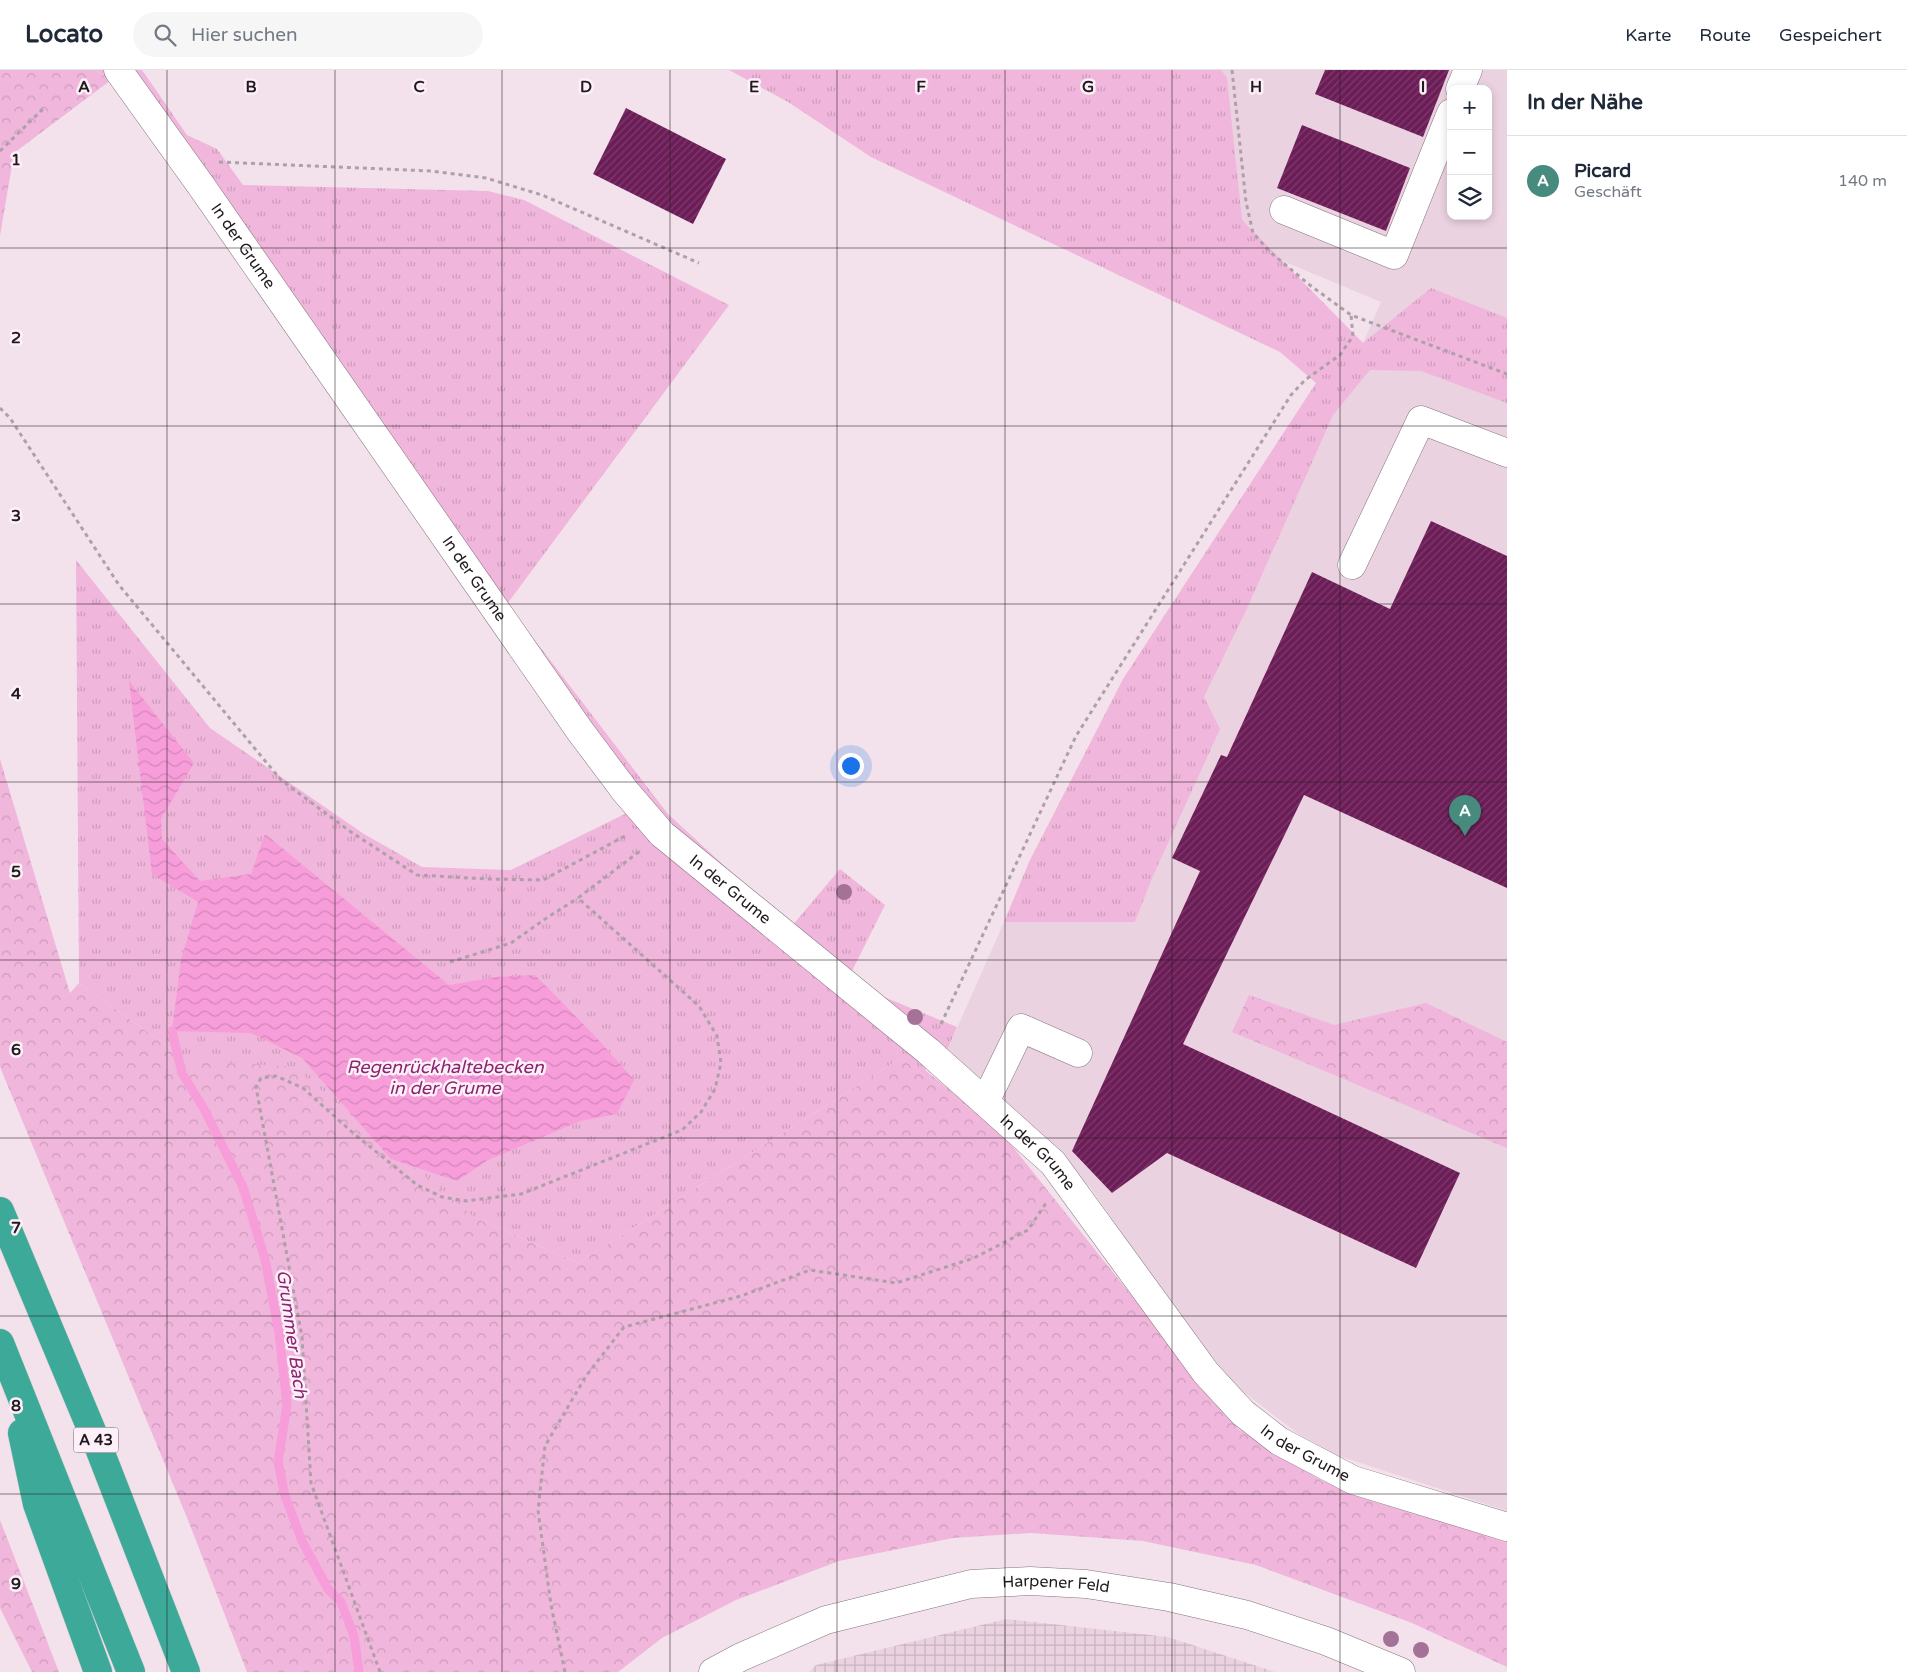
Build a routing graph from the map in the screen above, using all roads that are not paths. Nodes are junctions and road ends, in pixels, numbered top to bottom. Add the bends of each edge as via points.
1 (118, 70) edge
2 (1468, 70) edge
3 (1462, 85) edge
4 (1447, 123) edge
5 (1284, 210) dead end
6 (1507, 453) edge
7 (1352, 565) dead end
8 (1078, 1053) dead end
9 (985, 1102) junction
10 (0, 1211) edge
11 (3, 1351) edge
12 (1507, 1527) edge
13 (98, 1672) edge
14 (131, 1672) edge
15 (186, 1672) edge
16 (713, 1672) edge
17 (1401, 1672) edge

1 - 9 street, In der Grume via 580,732 625,791 657,828
2 - 3 street
4 - 5 street via 1394,255
6 - 7 street via 1421,420
8 - 9 street via 1021,1028
9 - 12 street, In der Grume via 1053,1163 1206,1372 1243,1413 1279,1441 1354,1480
10 - 15 highway, A 43 via 97,1444
11 - 13 highway via 37,1504
11 - 14 highway
16 - 17 street, Harpener Feld via 826,1620 971,1584 1030,1582 1096,1585 1247,1615 1326,1641

